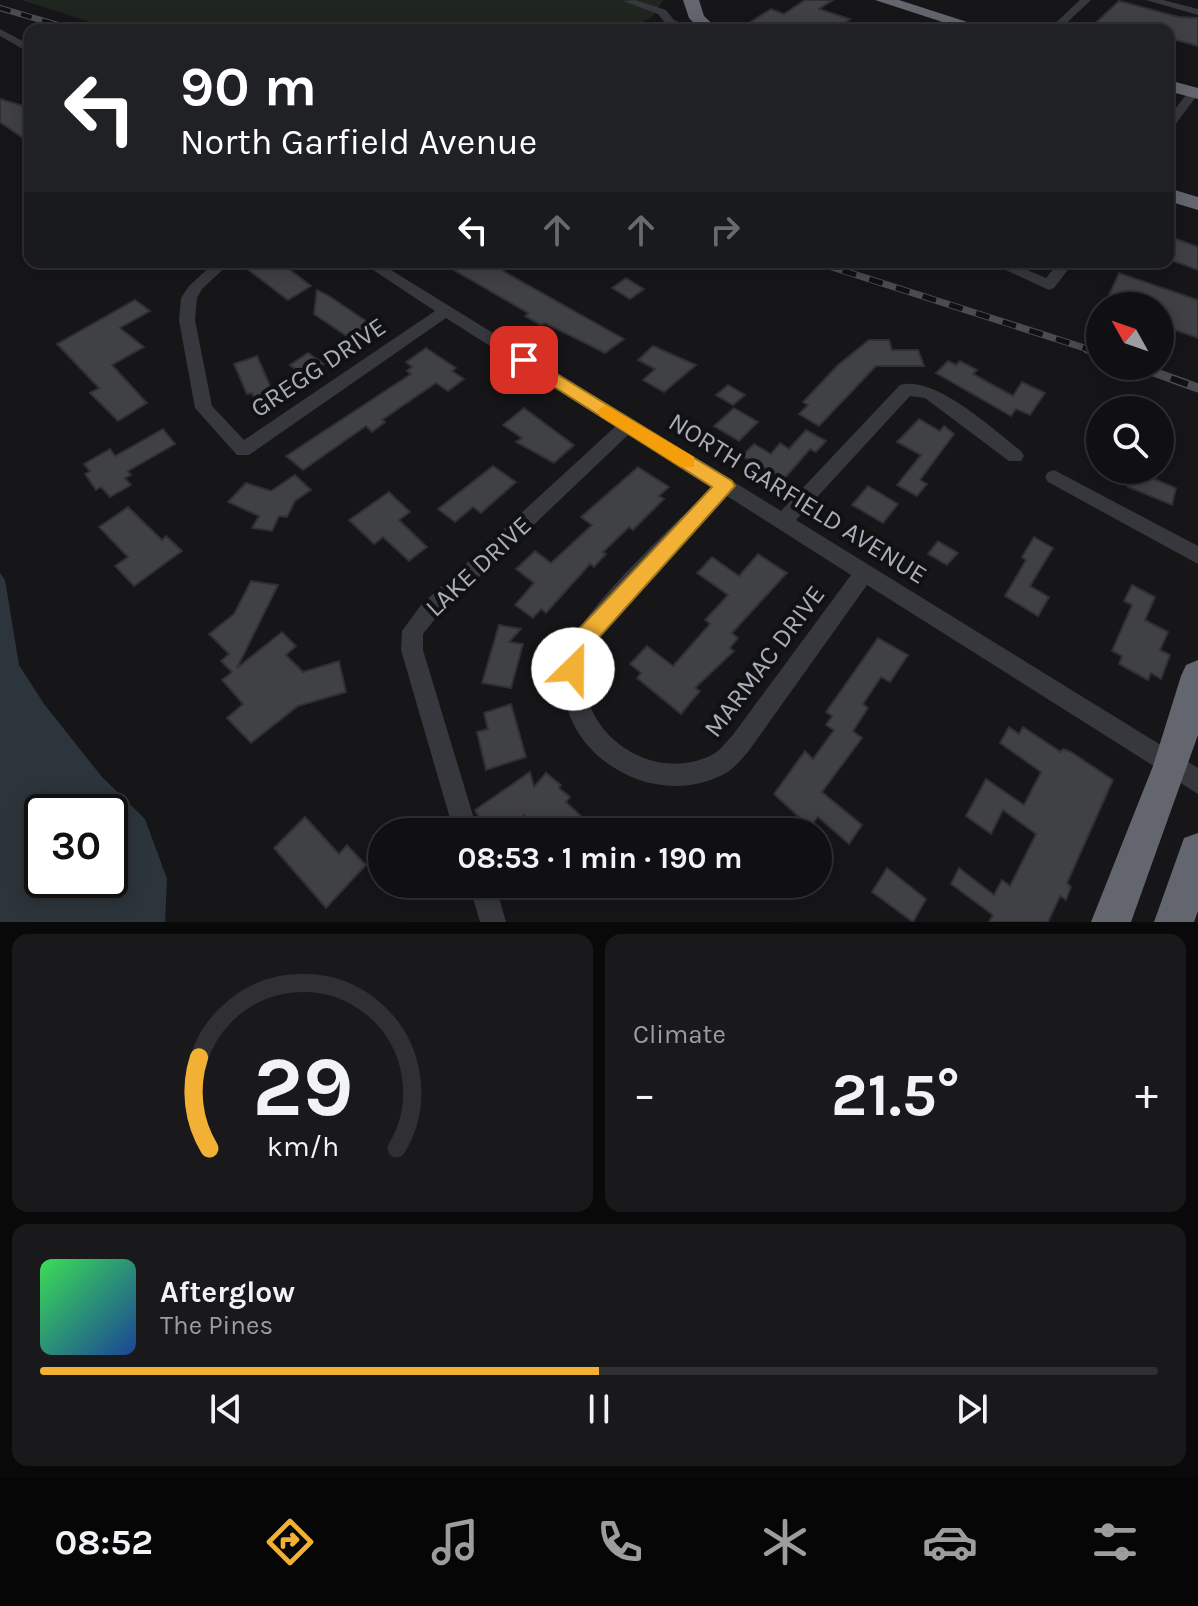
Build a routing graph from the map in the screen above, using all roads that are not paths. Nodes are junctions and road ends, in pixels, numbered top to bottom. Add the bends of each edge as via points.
1 (691, 0) edge
2 (883, 0) edge
3 (1086, 0) edge
4 (1151, 0) edge
5 (628, 1) edge
6 (671, 4) dead end
7 (662, 12) junction
8 (1198, 12) edge
9 (676, 24) edge
10 (704, 24) edge
11 (964, 24) edge
12 (1060, 24) edge
13 (0, 32) edge
14 (24, 46) edge
15 (1174, 87) edge
16 (1196, 93) edge
17 (1174, 119) edge
18 (1174, 196) edge
19 (1198, 204) edge
20 (217, 268) edge
21 (378, 268) edge
22 (1009, 268) edge
23 (1062, 268) edge
24 (446, 311) junction
25 (628, 425) junction
26 (1015, 456) dead end
27 (1054, 477) dead end
28 (725, 486) junction
29 (783, 522) junction
30 (1198, 556) edge
31 (864, 573) junction
32 (1198, 676) edge
33 (1185, 774) edge
34 (462, 818) edge
35 (1198, 852) edge
36 (486, 898) edge
37 (493, 922) edge
38 (1111, 922) edge
39 (1174, 922) edge

1 - 10 highway
2 - 11 highway
3 - 12 street
4 - 8 street
5 - 7 street
6 - 7 street
7 - 9 street
13 - 14 street
15 - 16 highway
16 - 17 street
18 - 19 highway
20 - 24 street, GREGG DRIVE via 189,298 187,320 204,408 243,450
21 - 24 street, NORTH GARFIELD AVENUE
22 - 23 street via 1049,285
24 - 25 street, NORTH GARFIELD AVENUE
25 - 28 street, NORTH GARFIELD AVENUE
25 - 34 street, LAKE DRIVE via 413,631 412,650
26 - 29 street via 929,392 906,389
27 - 30 street
28 - 29 street, NORTH GARFIELD AVENUE
28 - 31 street, MARMAC DRIVE via 577,652 578,715 587,732 622,763 671,774 720,765
29 - 31 street, NORTH GARFIELD AVENUE
31 - 33 street, NORTH GARFIELD AVENUE
32 - 33 highway
33 - 38 highway
35 - 39 highway
36 - 37 street

